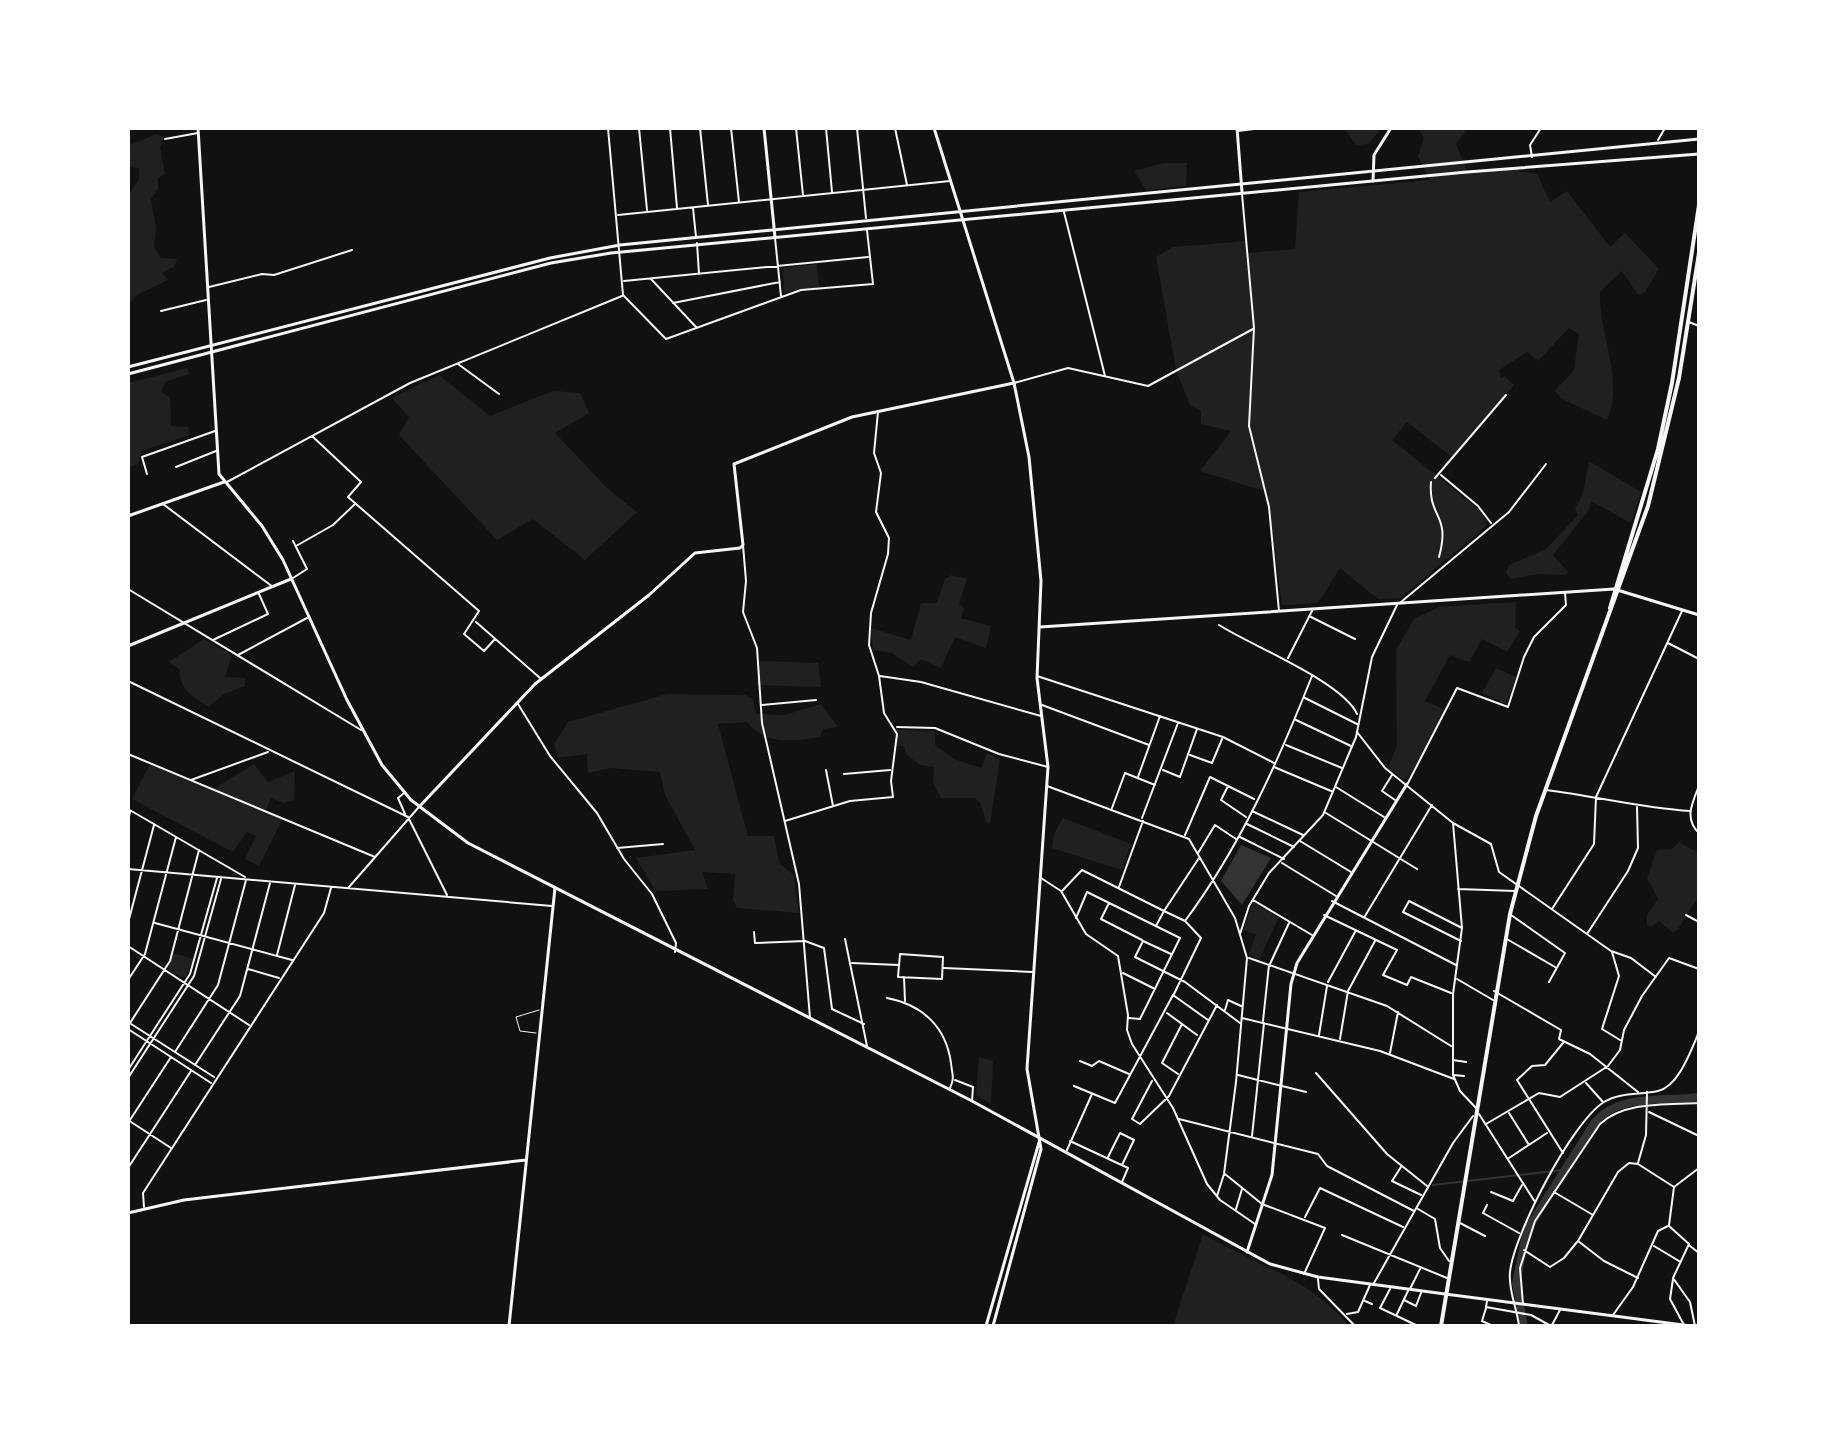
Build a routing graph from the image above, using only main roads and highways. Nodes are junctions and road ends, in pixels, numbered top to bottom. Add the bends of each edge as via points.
1 (764, 128) edge
2 (934, 128) edge
3 (1391, 128) edge
4 (1237, 129) edge
5 (199, 130) edge
6 (1699, 139) edge
7 (1699, 154) edge
8 (1372, 173) junction
9 (1373, 181) junction
10 (1242, 185) junction
11 (1242, 192) junction
12 (1699, 205) edge
13 (960, 212) junction
14 (963, 219) junction
15 (774, 230) junction
16 (775, 237) junction
17 (1699, 253) edge
18 (211, 345) junction
19 (212, 352) junction
20 (128, 367) edge
21 (128, 374) edge
22 (1014, 383) junction
23 (224, 482) junction
24 (128, 516) edge
25 (292, 579) junction
26 (1614, 589) junction
27 (1621, 590) junction
28 (1699, 615) edge
29 (1607, 620) junction
30 (1040, 627) junction
31 (128, 646) edge
32 (1407, 784) road end
33 (419, 807) junction
34 (555, 888) junction
35 (1040, 1139) junction
36 (526, 1160) junction
37 (128, 1213) edge
38 (1247, 1252) junction
39 (1445, 1294) junction
40 (1684, 1325) edge
41 (509, 1326) edge
42 (986, 1326) edge
43 (993, 1326) edge
44 (1441, 1326) edge
45 (1693, 1326) edge

1 - 15 main road
2 - 13 main road
3 - 8 main road via 1377,147
4 - 10 main road
5 - 18 main road
6 - 8 main road
7 - 9 main road
8 - 9 main road
8 - 10 main road
9 - 11 main road
10 - 11 main road
10 - 13 main road
11 - 14 main road
12 - 26 highway via 1661,436
13 - 14 main road
13 - 15 main road
14 - 16 main road
14 - 22 main road
15 - 16 main road
15 - 18 main road via 620,245 550,258
16 - 19 main road via 551,263
17 - 27 highway via 1664,450
18 - 19 main road
18 - 20 main road
19 - 21 main road
19 - 23 main road via 217,450
22 - 30 main road via 1038,539
22 - 33 main road via 846,419 734,464 743,545 695,553 541,679
23 - 24 main road
23 - 25 main road via 262,526
25 - 31 main road
25 - 33 main road via 362,731
26 - 27 main road
26 - 29 highway
26 - 30 main road
27 - 28 main road
27 - 29 highway
29 - 39 highway via 1546,790 1504,937
30 - 35 main road via 1037,676 1048,767 1027,1069
32 - 38 main road via 1332,901 1294,973 1272,1175
33 - 34 main road via 460,839
34 - 35 main road
34 - 36 main road
35 - 38 main road
35 - 42 main road
35 - 43 main road
36 - 37 main road via 210,1197
36 - 41 main road
38 - 39 main road via 1318,1277
39 - 40 main road
39 - 44 highway
40 - 45 main road

